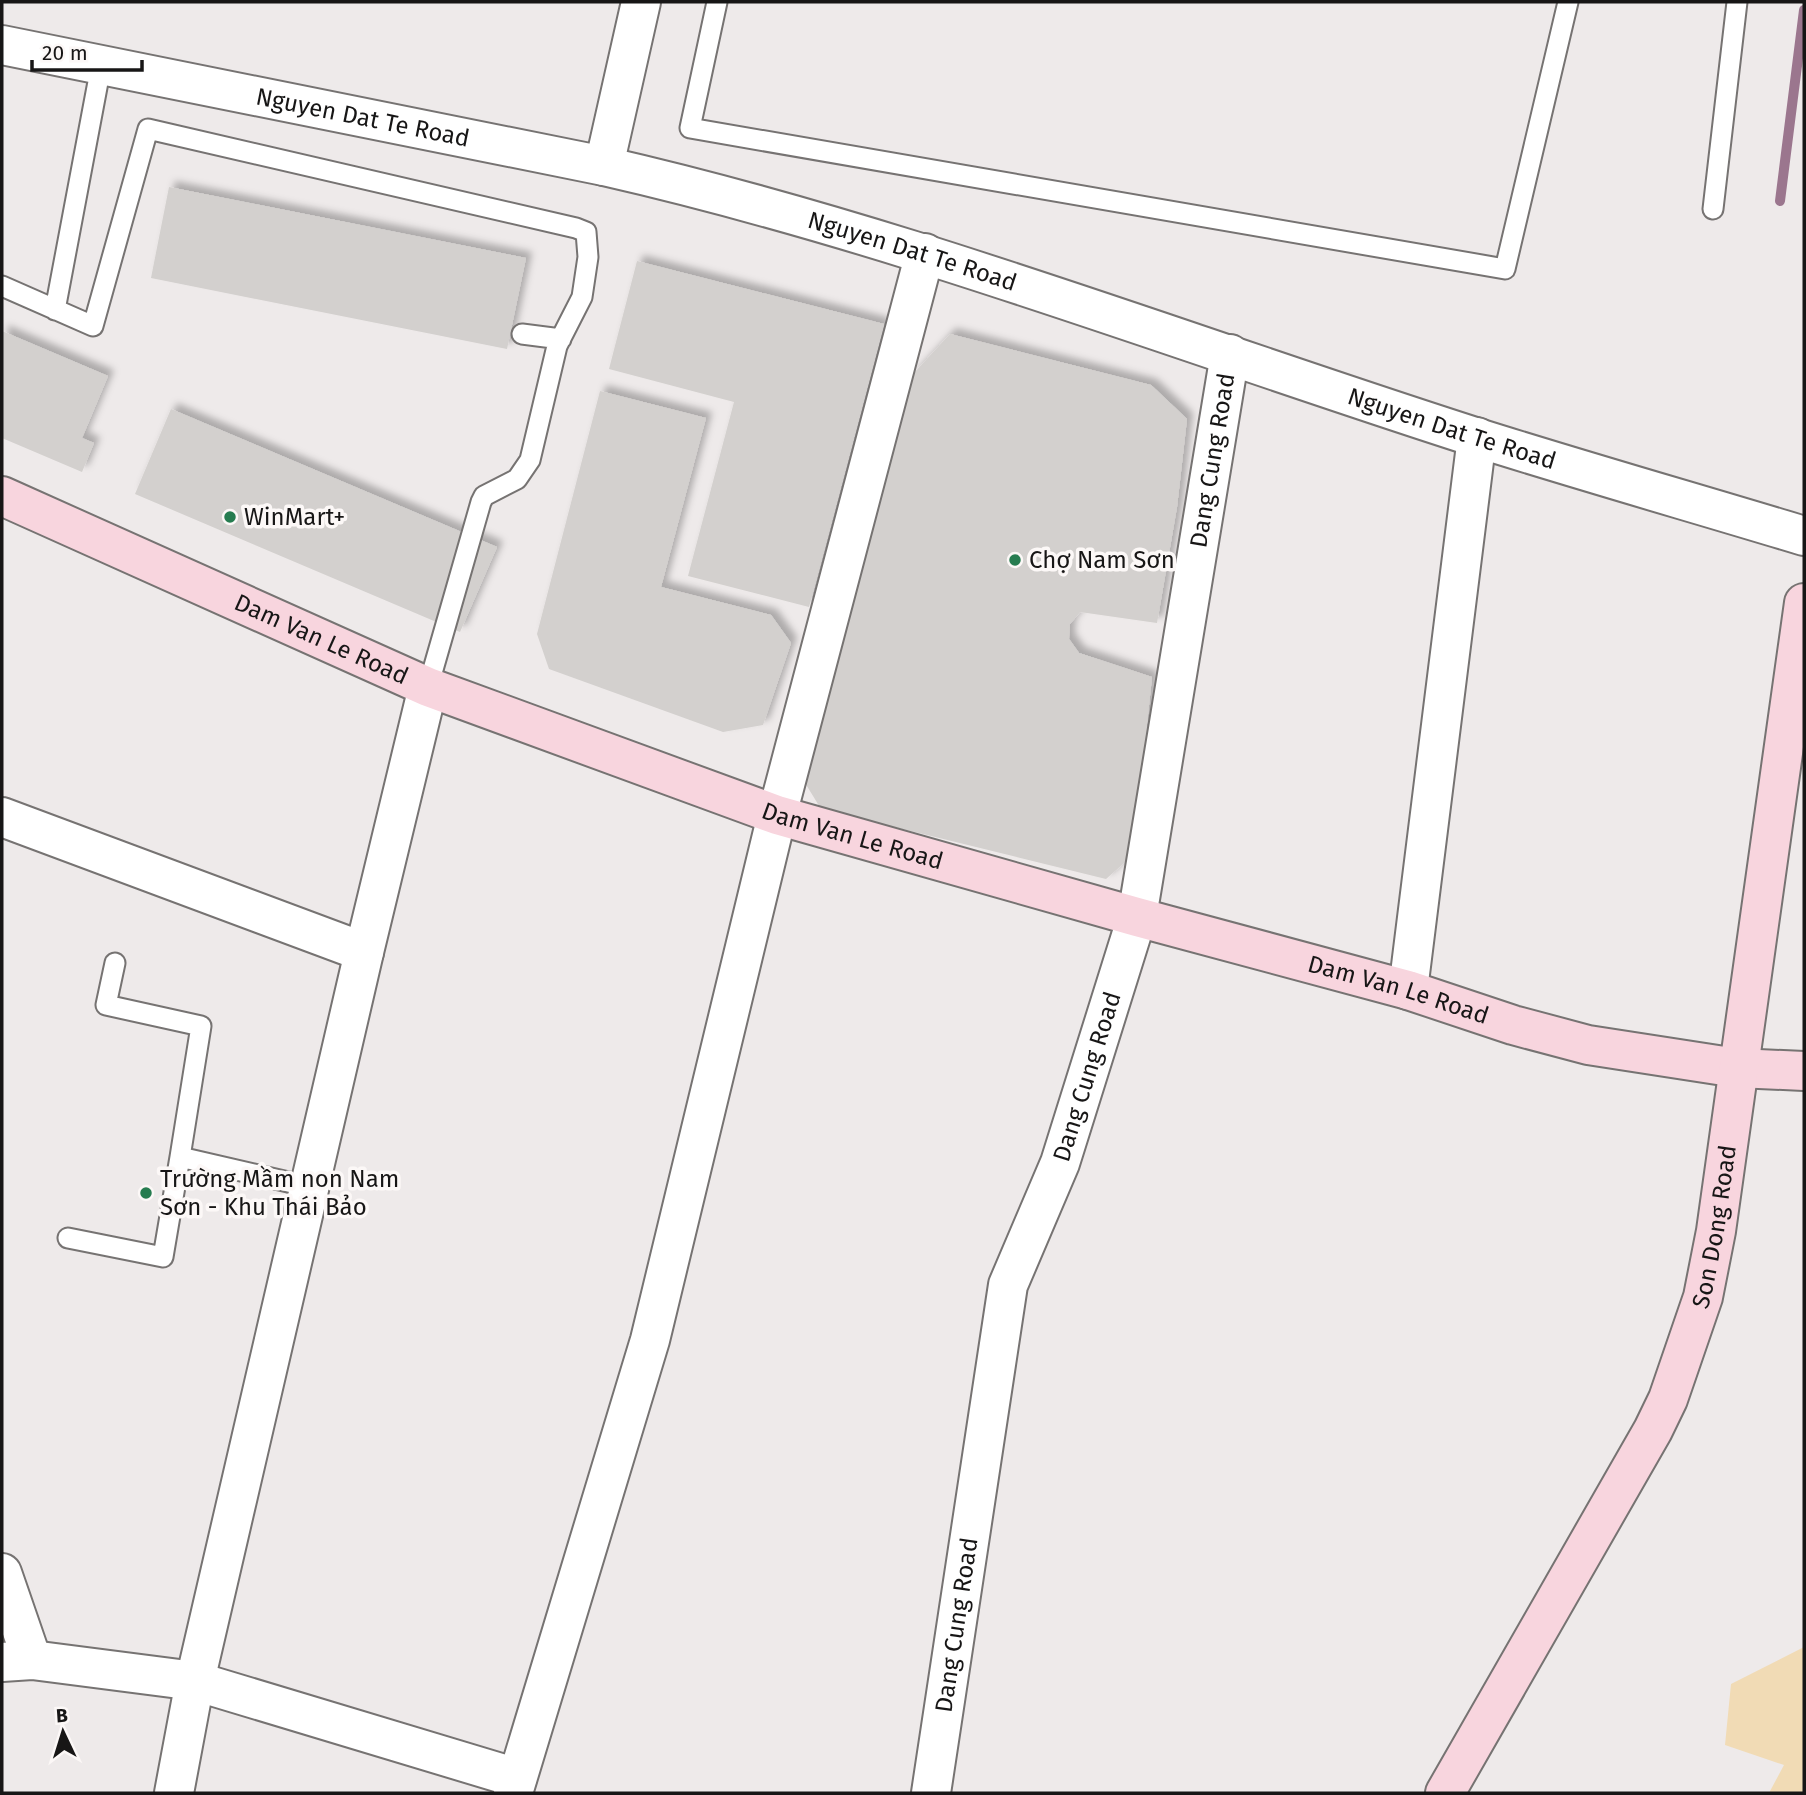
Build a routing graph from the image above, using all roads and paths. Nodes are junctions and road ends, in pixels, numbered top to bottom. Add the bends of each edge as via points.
1 (641, 2) edge
2 (717, 2) edge
3 (1568, 2) edge
4 (1737, 2) edge
5 (2, 45) edge
6 (101, 66) junction
7 (604, 166) junction
8 (1713, 209) dead end
9 (925, 253) junction
10 (2, 286) edge
11 (55, 310) junction
12 (522, 334) dead end
13 (561, 339) junction
14 (1230, 354) junction
15 (1477, 438) junction
16 (2, 496) edge
17 (1804, 536) edge
18 (1804, 603) edge
19 (428, 687) junction
20 (777, 816) junction
21 (2, 817) edge
22 (1137, 917) junction
23 (364, 952) junction
24 (115, 963) dead end
25 (1408, 990) junction
26 (1737, 1068) junction
27 (1804, 1070) edge
28 (180, 1157) junction
29 (310, 1186) junction
30 (68, 1238) dead end
31 (2, 1573) edge
32 (17, 1661) edge
33 (195, 1681) junction
34 (515, 1786) edge
35 (942, 1790) edge
36 (174, 1793) edge
37 (1445, 1793) edge

1 - 7 street
2 - 3 lane via 690,128 1505,269
4 - 8 lane
5 - 6 street, Nguyen Dat Te Road
6 - 7 street, Nguyen Dat Te Road
6 - 11 lane
7 - 9 street, Nguyen Dat Te Road via 701,188
9 - 14 street, Nguyen Dat Te Road
9 - 20 street
10 - 11 lane
11 - 13 lane via 93,326 148,129 586,232 582,297
12 - 13 lane
13 - 19 lane via 530,460 517,479 481,502
14 - 15 street, Nguyen Dat Te Road
14 - 22 street, Dang Cung Road
15 - 17 street, Nguyen Dat Te Road
15 - 25 street
16 - 19 main road, Dam Van Le Road
18 - 26 main road, Son Dong Road
19 - 20 main road, Dam Van Le Road
19 - 23 street
20 - 22 main road, Dam Van Le Road
20 - 34 street via 650,1340
21 - 23 street
22 - 25 main road, Dam Van Le Road
22 - 35 street, Dang Cung Road via 1060,1163 1008,1285
23 - 29 street
24 - 28 lane via 106,1005 201,1026
25 - 26 main road, Dam Van Le Road via 1588,1045
26 - 27 main road, Dam Van Le Road
26 - 37 main road, Son Dong Road via 1703,1297 1668,1399
28 - 29 lane
28 - 30 lane via 163,1257
29 - 33 street
31 - 32 street
32 - 33 street
33 - 34 street
33 - 36 street

